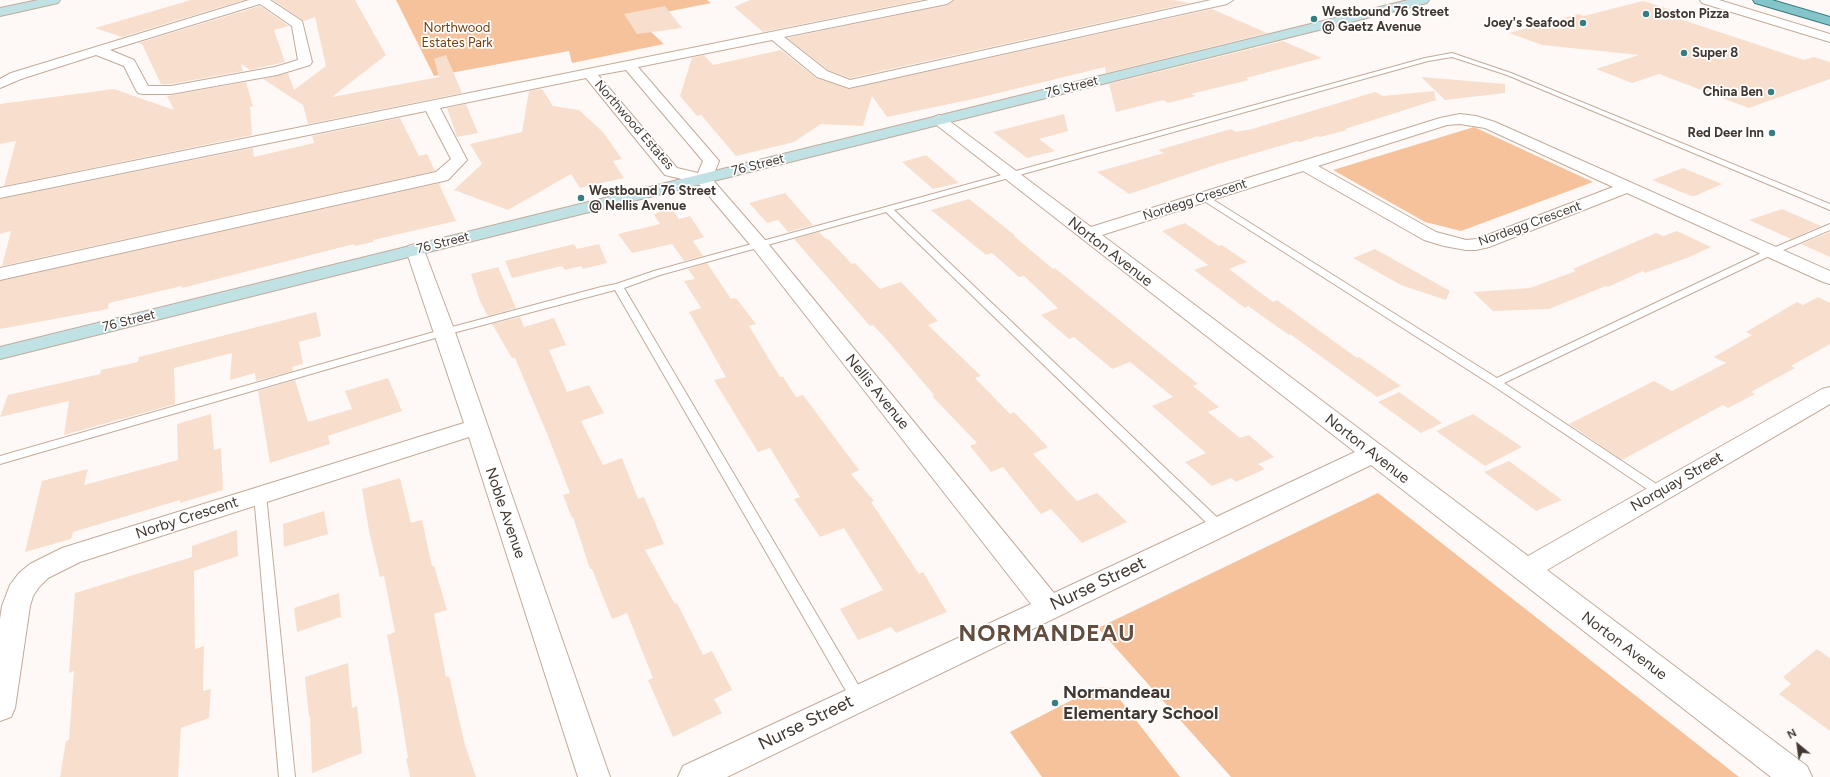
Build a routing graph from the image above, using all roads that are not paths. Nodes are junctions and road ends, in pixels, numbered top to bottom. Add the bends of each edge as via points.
1 (16, 0) edge
2 (54, 0) edge
3 (262, 0) edge
4 (947, 0) edge
5 (1227, 0) edge
6 (1423, 0) edge
7 (1706, 0) edge
8 (1759, 0) edge
9 (1797, 0) edge
10 (0, 3) edge
11 (1830, 10) edge
12 (0, 12) edge
13 (1830, 21) edge
14 (774, 35) junction
15 (1830, 38) edge
16 (97, 50) junction
17 (629, 65) junction
18 (589, 73) junction
19 (0, 84) edge
20 (431, 105) junction
21 (939, 120) junction
22 (1304, 165) junction
23 (1009, 174) junction
24 (704, 179) junction
25 (1628, 187) junction
26 (0, 193) edge
27 (1204, 197) junction
28 (1830, 207) edge
29 (888, 209) junction
30 (1830, 228) edge
31 (1087, 234) junction
32 (759, 244) junction
33 (415, 250) junction
34 (1772, 251) junction
35 (0, 274) edge
36 (1830, 278) edge
37 (618, 287) junction
38 (445, 332) junction
39 (0, 353) edge
40 (1496, 383) junction
41 (1830, 394) edge
42 (476, 427) junction
43 (1373, 454) junction
44 (0, 460) edge
45 (1660, 492) junction
46 (260, 495) junction
47 (1219, 527) junction
48 (1525, 570) junction
49 (1049, 607) junction
50 (858, 698) junction
51 (0, 708) edge
52 (287, 777) edge
53 (594, 777) edge
54 (694, 777) edge
55 (1796, 777) edge

1 - 10 street
2 - 12 street
3 - 16 street
3 - 16 street via 298,24 304,62 278,71 171,90 142,90 129,64
4 - 14 street
5 - 14 street via 849,84 822,74
6 - 21 street, 76 Street
7 - 15 street
8 - 13 main road
9 - 11 main road
14 - 17 street
16 - 19 street via 16,76
17 - 18 street
17 - 24 street via 711,161
18 - 20 street
18 - 24 street, Northwood Estates via 671,172
20 - 26 street
20 - 35 street via 459,160 442,176
21 - 23 street, Norton Avenue
21 - 24 street, 76 Street
22 - 25 street, Nordegg Crescent via 1445,120 1468,119 1490,125
22 - 25 street, Nordegg Crescent via 1430,236 1471,245 1483,243
22 - 27 street, Nordegg Crescent
23 - 28 lane via 1427,59 1452,55 1508,74
23 - 29 lane
23 - 31 street, Norton Avenue
24 - 32 street, Nellis Avenue
24 - 33 street, 76 Street
25 - 34 street, Nordegg Crescent
27 - 31 street, Nordegg Crescent
27 - 40 lane
29 - 32 lane
29 - 47 lane
30 - 34 lane
31 - 43 street, Norton Avenue
32 - 37 lane via 657,273
32 - 49 street, Nellis Avenue
33 - 38 street, Noble Avenue
33 - 39 street, 76 Street
34 - 36 street, Nordegg Crescent
34 - 40 lane
37 - 38 lane
37 - 50 lane
38 - 42 street, Noble Avenue
38 - 44 lane
40 - 45 lane
41 - 45 street, Norquay Street
42 - 46 street, Norby Crescent
42 - 53 street, Noble Avenue
43 - 47 street, Nurse Street
43 - 48 street, Norton Avenue
45 - 48 street, Norquay Street
46 - 51 street, Norby Crescent via 71,555 39,571 20,593 16,606
46 - 52 lane
47 - 49 street, Nurse Street
48 - 55 street, Norton Avenue
49 - 50 street, Nurse Street
50 - 54 street, Nurse Street

